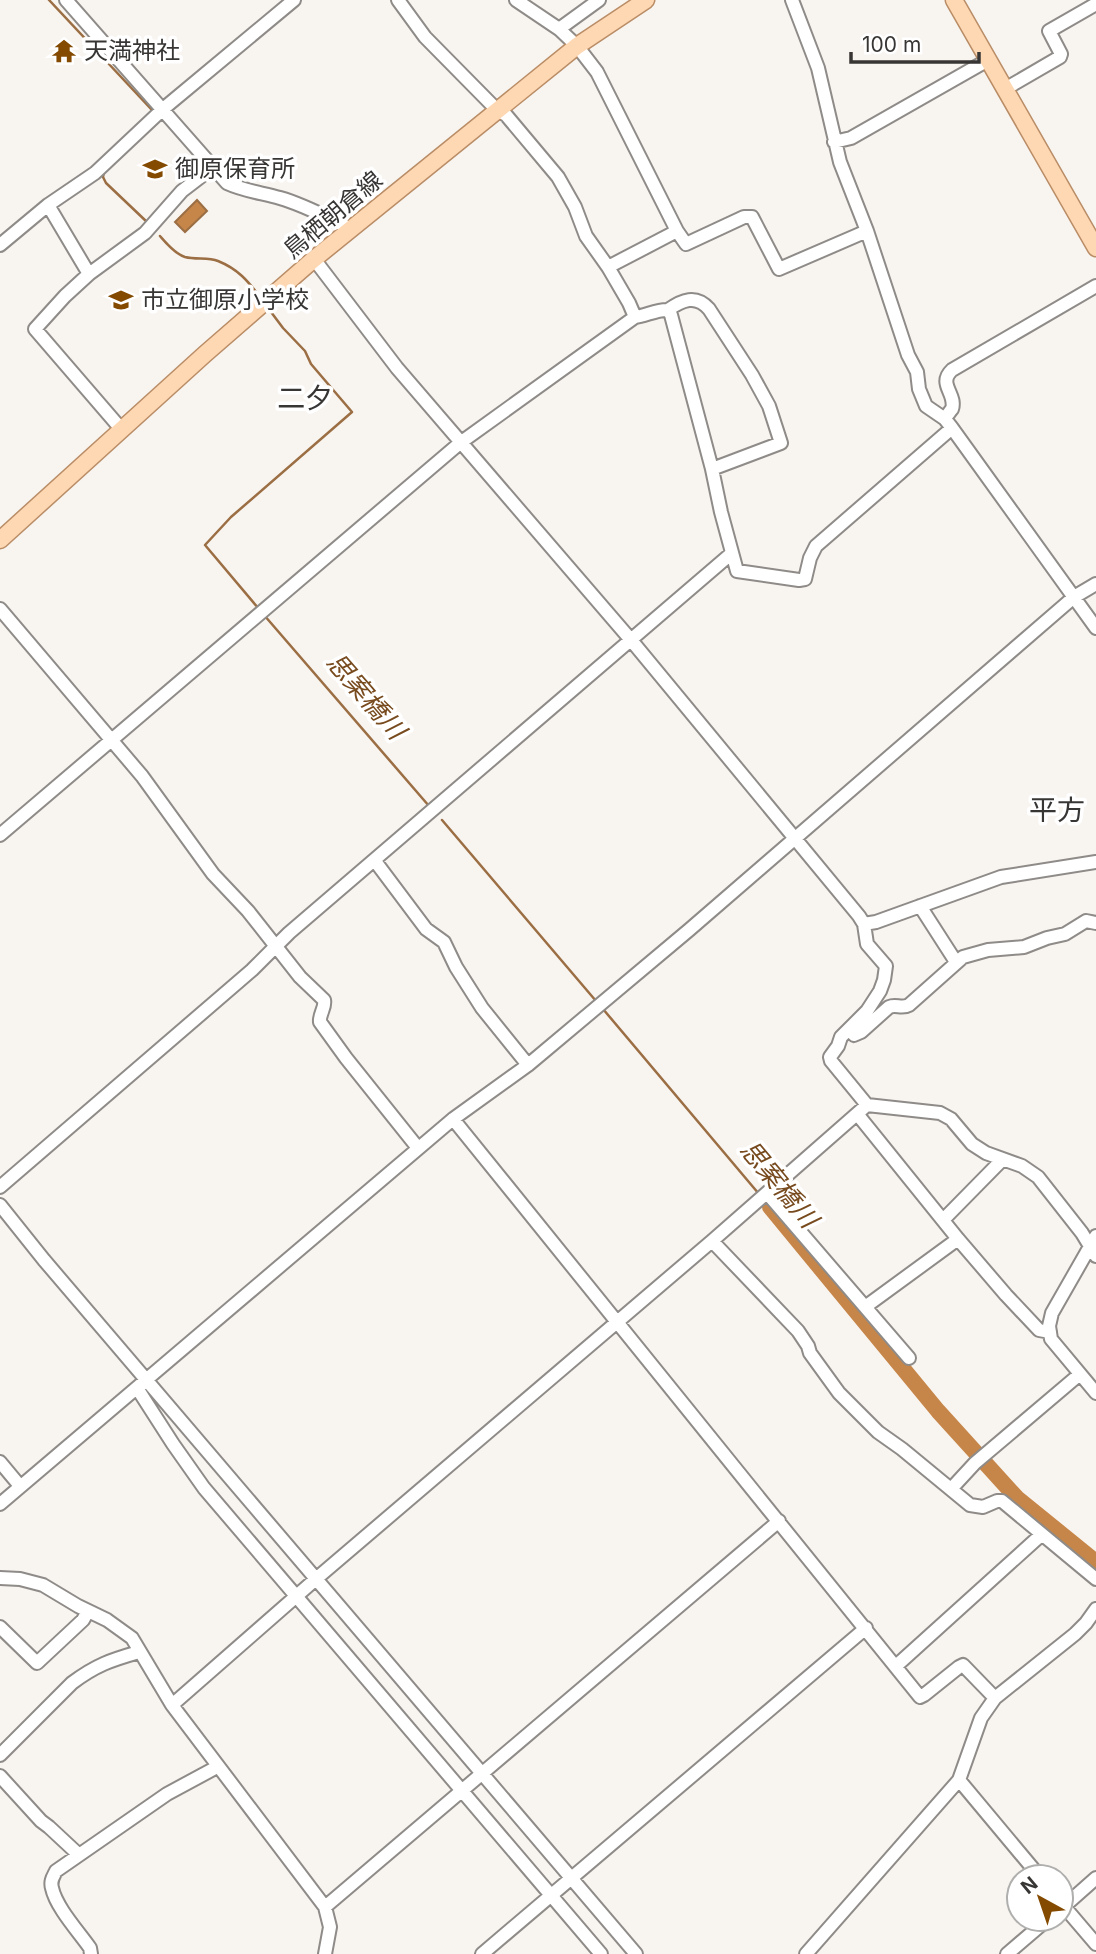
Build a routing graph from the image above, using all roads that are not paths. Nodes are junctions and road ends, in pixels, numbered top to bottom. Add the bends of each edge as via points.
1 (65, 0) edge
2 (294, 0) edge
3 (398, 0) edge
4 (516, 0) edge
5 (599, 0) edge
6 (646, 0) edge
7 (792, 0) edge
8 (954, 0) edge
9 (1096, 4) edge
10 (559, 29) junction
11 (577, 46) junction
12 (988, 60) junction
13 (1005, 89) junction
14 (163, 109) junction
15 (497, 110) junction
16 (834, 142) junction
17 (212, 168) junction
18 (48, 205) junction
19 (351, 229) junction
20 (677, 231) junction
21 (867, 231) junction
22 (0, 245) edge
23 (1096, 248) edge
24 (314, 259) junction
25 (608, 267) junction
26 (89, 274) junction
27 (1096, 286) edge
28 (668, 310) junction
29 (635, 317) junction
30 (948, 424) junction
31 (122, 430) junction
32 (460, 443) junction
33 (712, 469) junction
34 (0, 540) edge
35 (732, 553) junction
36 (1096, 584) edge
37 (1074, 597) junction
38 (0, 609) edge
39 (1096, 628) edge
40 (631, 640) junction
41 (112, 739) junction
42 (0, 835) edge
43 (794, 838) junction
44 (375, 861) junction
45 (1096, 862) edge
46 (920, 906) junction
47 (1096, 923) edge
48 (864, 924) junction
49 (276, 945) junction
50 (956, 962) junction
51 (849, 1029) junction
52 (528, 1065) junction
53 (863, 1110) junction
54 (453, 1119) junction
55 (418, 1148) junction
56 (1002, 1160) junction
57 (0, 1187) edge
58 (763, 1196) junction
59 (0, 1205) edge
60 (943, 1220) junction
61 (958, 1239) junction
62 (712, 1241) junction
63 (1094, 1246) edge
64 (865, 1307) junction
65 (617, 1322) junction
66 (1050, 1332) junction
67 (909, 1358) dead end
68 (1080, 1374) junction
69 (147, 1379) junction
70 (137, 1388) junction
71 (1096, 1393) edge
72 (0, 1462) edge
73 (20, 1486) junction
74 (951, 1489) junction
75 (0, 1504) edge
76 (779, 1521) junction
77 (1041, 1535) junction
78 (0, 1578) edge
79 (317, 1578) junction
80 (1096, 1580) edge
81 (297, 1596) junction
82 (1096, 1609) edge
83 (89, 1611) junction
84 (0, 1627) edge
85 (866, 1628) junction
86 (139, 1652) junction
87 (896, 1666) junction
88 (995, 1698) junction
89 (172, 1705) junction
90 (0, 1755) edge
91 (217, 1767) junction
92 (483, 1774) junction
93 (0, 1776) edge
94 (959, 1780) junction
95 (463, 1791) junction
96 (78, 1854) junction
97 (1028, 1863) edge
98 (572, 1877) junction
99 (1096, 1878) edge
100 (551, 1895) junction
101 (1075, 1895) edge
102 (325, 1907) junction
103 (1075, 1921) edge
104 (1032, 1933) edge
105 (1096, 1944) edge
106 (91, 1954) edge
107 (325, 1954) edge
108 (482, 1954) edge
109 (601, 1954) edge
110 (636, 1954) edge
111 (806, 1954) edge
112 (1007, 1954) edge

1 - 14 street
2 - 14 street
3 - 15 street via 425,37
4 - 10 street
5 - 10 street
6 - 11 main road, 鳥栖朝倉線
7 - 16 street via 818,68
8 - 12 main road
9 - 13 street via 1049,31 1060,57
10 - 11 street
11 - 15 main road, 鳥栖朝倉線
11 - 20 street via 597,72
12 - 13 main road
12 - 16 street via 851,138
13 - 23 main road
14 - 17 street
14 - 18 street via 95,173
15 - 19 main road, 鳥栖朝倉線
15 - 25 street via 558,177 586,236
16 - 21 street
17 - 19 street via 235,187 311,209
17 - 26 street via 182,191 145,233
18 - 22 street
18 - 26 street
19 - 24 main road, 鳥栖朝倉線
20 - 21 street via 688,244 752,216 779,269
20 - 25 street
21 - 30 street via 926,406
24 - 31 main road, 鳥栖朝倉線
24 - 32 street
25 - 29 street
26 - 31 street via 35,329
27 - 30 street via 952,370 946,382 952,402
28 - 29 street
28 - 33 street
28 - 33 street via 686,300 704,303 752,374 781,443
29 - 32 street
30 - 35 street via 816,546 804,579 737,571
30 - 37 street
31 - 34 main road, 鳥栖朝倉線
32 - 40 street
32 - 41 street
33 - 35 street
35 - 40 street
36 - 37 street
37 - 39 street
37 - 43 street
38 - 41 street
40 - 43 street
40 - 44 street
41 - 42 street
41 - 49 street via 213,874
43 - 48 street
43 - 52 street
44 - 49 street
44 - 52 street via 426,929 444,942 478,1002
45 - 46 street via 1001,877
46 - 48 street
46 - 50 street
47 - 50 street via 1087,921 1065,934 1024,947 988,950
48 - 51 street via 867,944 886,970 880,991
49 - 55 street via 324,1000 320,1021
49 - 57 street
50 - 51 street via 909,1005 889,1007 855,1035
51 - 53 street via 830,1057
52 - 54 street
53 - 56 street via 940,1113 972,1144
53 - 58 street
53 - 60 street
54 - 55 street
54 - 65 street
55 - 69 street
56 - 60 street
56 - 63 street via 1038,1177
58 - 62 street
58 - 64 street
59 - 69 street
60 - 61 street
61 - 64 street
61 - 66 street via 1030,1321 1039,1330
62 - 65 street
62 - 74 street via 798,1331 839,1393 878,1432
63 - 66 street via 1052,1313
64 - 67 street
65 - 76 street
65 - 79 street
66 - 68 street
68 - 71 street
68 - 74 street
69 - 70 street
69 - 79 street
70 - 73 street
70 - 81 street via 204,1488
72 - 73 street
73 - 75 street
74 - 77 street via 970,1505 983,1507 1002,1501
76 - 85 street
76 - 92 street
77 - 80 street
77 - 87 street
78 - 83 street via 43,1585
79 - 81 street
79 - 92 street
81 - 89 street
81 - 95 street
82 - 88 street via 1075,1634
83 - 84 street via 37,1663
83 - 86 street via 125,1632
85 - 87 street
85 - 98 street
86 - 89 street
86 - 90 street via 85,1673
87 - 88 street via 920,1697 963,1665
88 - 94 street via 981,1718
89 - 91 street
91 - 96 street via 166,1794
91 - 102 street
92 - 95 street
92 - 98 street
93 - 96 street
94 - 97 street
94 - 111 street
95 - 100 street
95 - 102 street
96 - 106 street via 56,1871 52,1889
98 - 100 street
98 - 110 street
99 - 101 street
100 - 108 street
100 - 109 street
102 - 107 street via 330,1927
103 - 105 street
104 - 112 street

